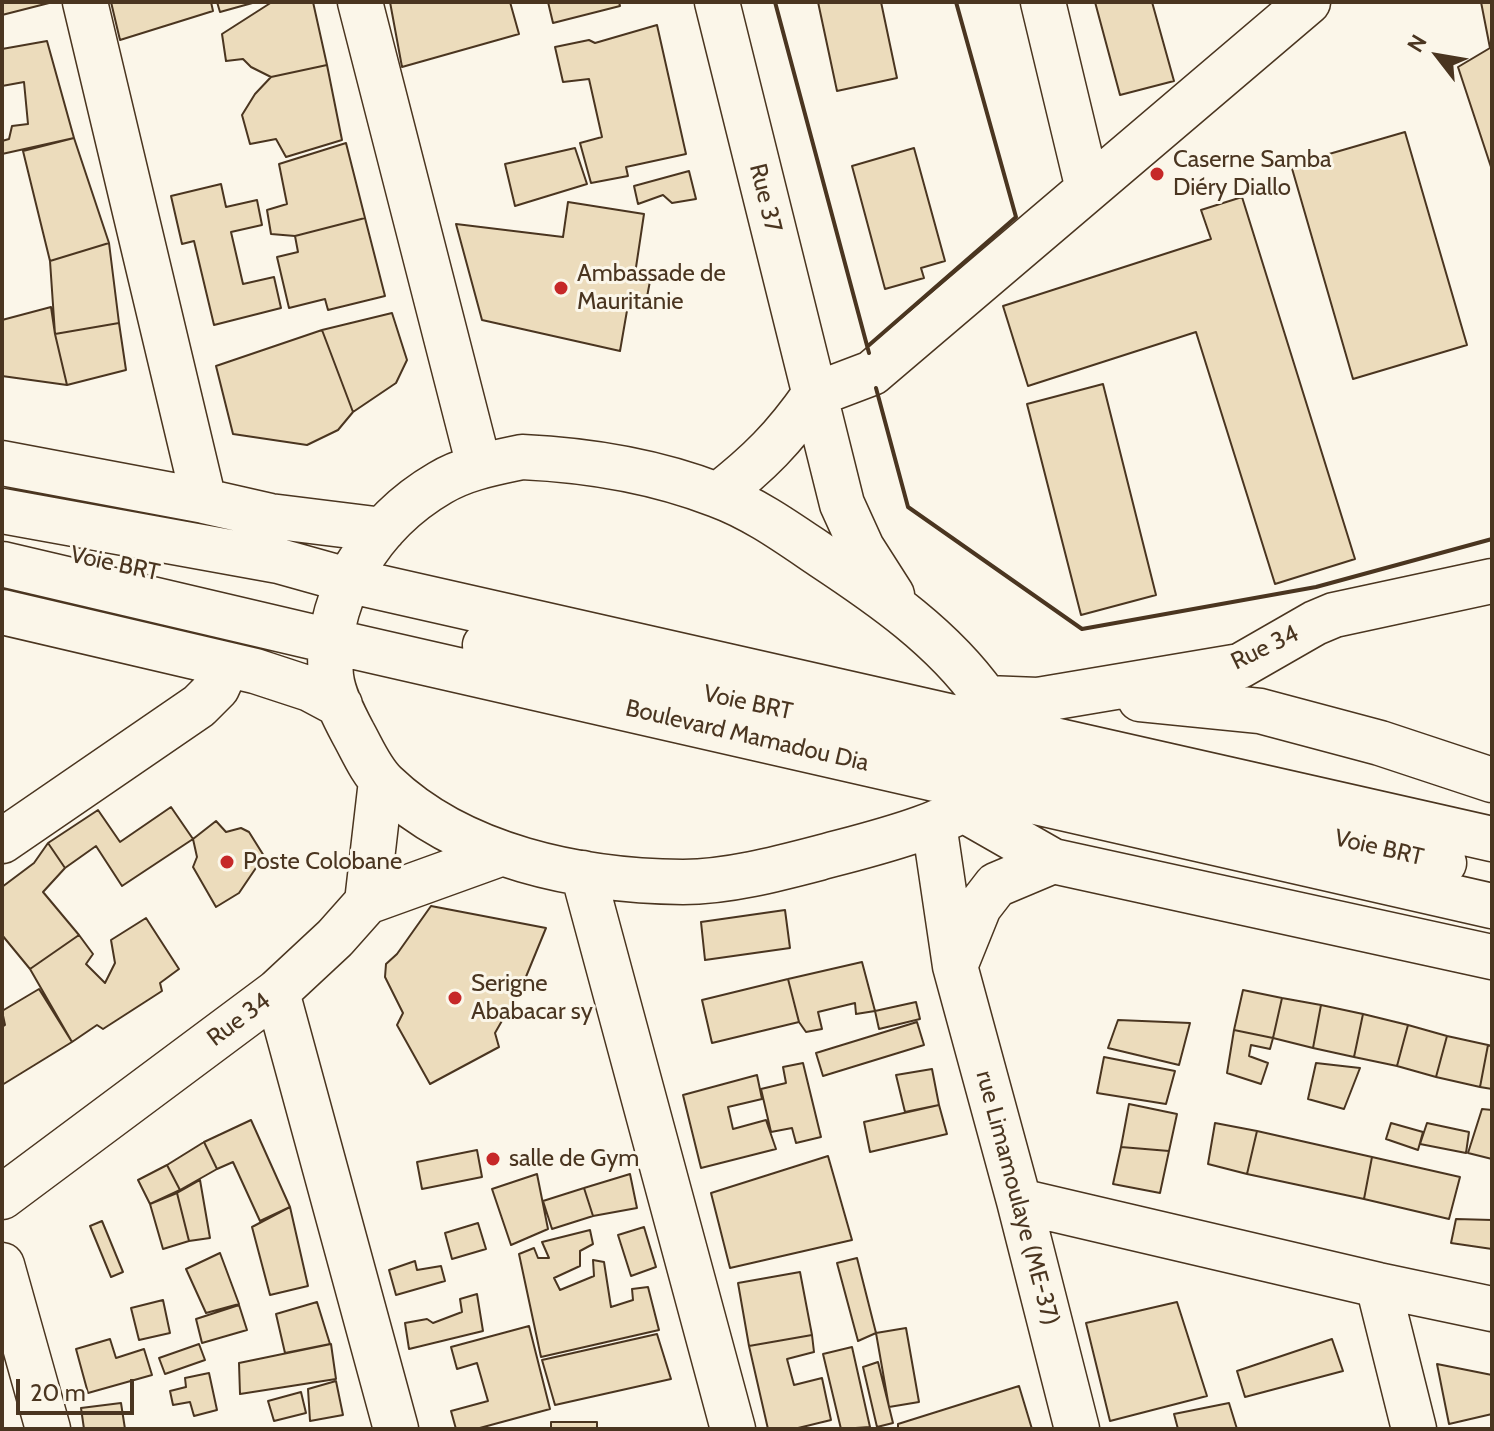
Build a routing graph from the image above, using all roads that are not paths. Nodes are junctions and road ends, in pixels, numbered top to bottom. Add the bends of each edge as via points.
1 (85, 2) edge
2 (360, 2) edge
3 (717, 2) edge
4 (1043, 2) edge
5 (1308, 2) edge
6 (1088, 189) junction
7 (814, 395) junction
8 (2, 463) edge
9 (479, 466) junction
10 (718, 495) junction
11 (204, 501) junction
12 (2, 511) edge
13 (383, 530) junction
14 (2, 539) edge
15 (2, 564) edge
16 (1492, 581) edge
17 (338, 611) junction
18 (2, 612) edge
19 (906, 617) junction
20 (227, 666) junction
21 (1086, 693) junction
22 (340, 705) junction
23 (979, 768) junction
24 (1492, 780) edge
25 (381, 781) junction
26 (1259, 786) junction
27 (1492, 839) edge
28 (2, 841) edge
29 (500, 854) junction
30 (1053, 861) junction
31 (583, 873) junction
32 (1492, 874) edge
33 (367, 902) junction
34 (1492, 906) edge
35 (1492, 957) edge
36 (955, 966) junction
37 (277, 992) junction
38 (2, 1197) edge
39 (1019, 1201) junction
40 (2, 1265) edge
41 (1378, 1285) junction
42 (1492, 1309) edge
43 (48, 1429) edge
44 (396, 1429) edge
45 (733, 1429) edge
46 (1077, 1429) edge
47 (1414, 1429) edge

1 - 11 street
2 - 9 street
3 - 7 street, Rue 37
4 - 6 street
5 - 6 street
6 - 7 street via 872,373
7 - 10 street via 788,432
7 - 19 street, Rue 37 via 842,504 862,548
8 - 11 street
9 - 10 street via 522,457 576,460
9 - 13 street via 441,482
10 - 19 street via 765,517
11 - 13 street via 270,516
12 - 17 street, Boulevard Mamadou Dia via 279,561
13 - 17 street
14 - 17 street, Voie BRT
15 - 17 street, Boulevard Mamadou Dia
16 - 21 street, Rue 34 via 1334,615 1240,666
17 - 22 street via 331,681
17 - 23 street, Boulevard Mamadou Dia
17 - 23 street, Boulevard Mamadou Dia
18 - 20 street
19 - 23 street via 937,642
20 - 22 street via 310,689
20 - 28 street via 217,688 199,706
21 - 23 street, Rue 34 via 1038,700
21 - 24 street via 1260,711
21 - 26 street via 1172,725
22 - 25 street
23 - 26 street, Boulevard Mamadou Dia
23 - 30 street
23 - 31 street via 872,844 770,871 685,882
23 - 32 street, Voie BRT
23 - 34 street, Boulevard Mamadou Dia
23 - 36 street, rue Limamoulaye (ME-37)
25 - 29 street via 426,817
25 - 33 street
26 - 27 street, Boulevard Mamadou Dia
29 - 31 street
29 - 33 street
30 - 35 street
30 - 36 street via 996,885 979,907
31 - 45 street
33 - 37 street, Rue 34
36 - 39 street, rue Limamoulaye (ME-37)
37 - 38 street, Rue 34
37 - 44 street
39 - 41 street
39 - 46 street, rue Limamoulaye (ME-37)
40 - 43 street
41 - 42 street
41 - 47 street

